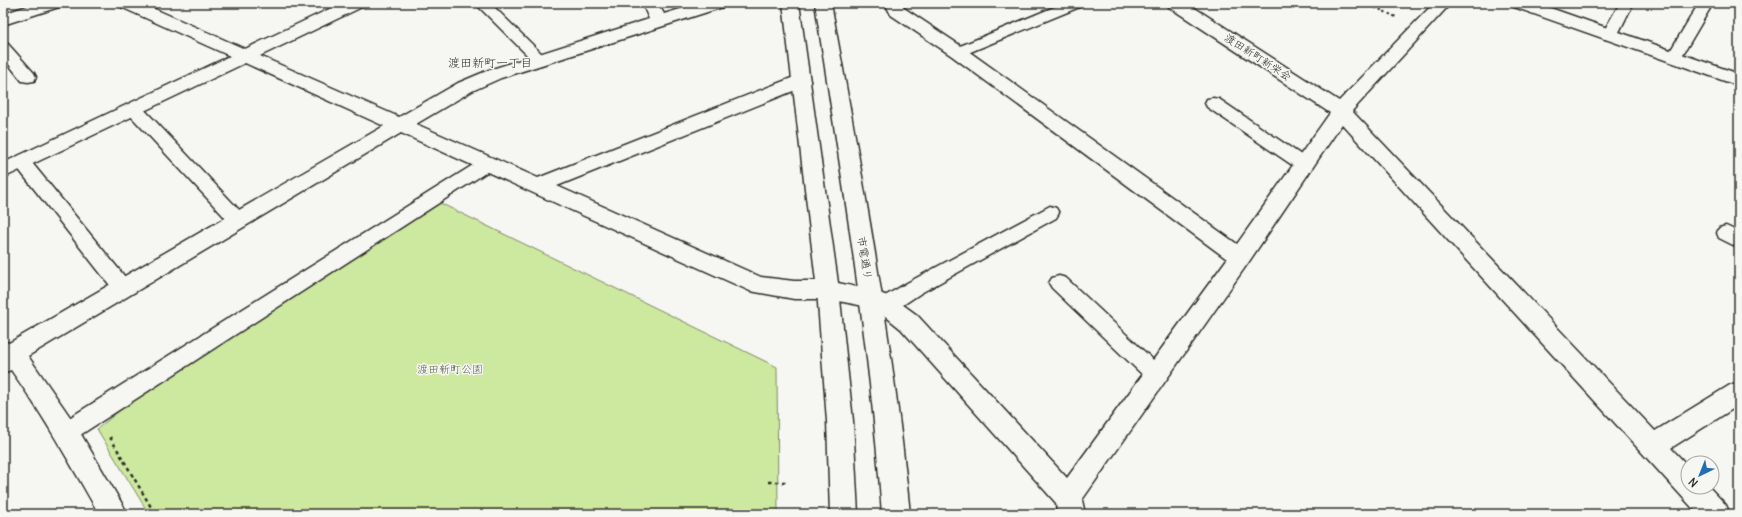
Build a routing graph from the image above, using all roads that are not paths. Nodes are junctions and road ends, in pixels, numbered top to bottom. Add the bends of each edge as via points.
1 (53, 3) edge
2 (127, 3) edge
3 (356, 3) edge
4 (482, 3) edge
5 (717, 3) edge
6 (791, 3) edge
7 (823, 3) edge
8 (893, 3) edge
9 (1077, 3) edge
10 (1175, 3) edge
11 (1443, 3) edge
12 (1520, 3) edge
13 (1705, 5) dead end
14 (1624, 8) dead end
15 (654, 12) edge
16 (3, 20) edge
17 (1609, 36) junction
18 (3, 47) edge
19 (958, 52) junction
20 (246, 55) junction
21 (1674, 58) junction
22 (540, 60) junction
23 (28, 77) dead end
24 (1739, 80) edge
25 (801, 81) junction
26 (1213, 103) dead end
27 (134, 109) junction
28 (1342, 111) junction
29 (400, 125) junction
30 (22, 162) junction
31 (487, 164) junction
32 (1304, 165) junction
33 (3, 171) edge
34 (538, 186) junction
35 (1050, 212) dead end
36 (238, 220) junction
37 (1240, 258) junction
38 (1059, 283) dead end
39 (123, 288) junction
40 (828, 290) junction
41 (880, 302) junction
42 (6, 356) edge
43 (1156, 375) junction
44 (1739, 392) edge
45 (66, 432) junction
46 (1653, 446) junction
47 (1680, 475) edge
48 (1698, 495) edge
49 (1069, 506) edge
50 (114, 514) edge
51 (844, 514) edge
52 (896, 514) edge
53 (1716, 514) edge

1 - 16 street
2 - 20 street
3 - 20 street
4 - 22 lane
5 - 15 street
6 - 25 street
7 - 41 street, 市電通り
8 - 19 street via 898,12
9 - 19 lane
10 - 28 street, 渡田新町新栄会
11 - 28 street
12 - 17 street
13 - 21 lane
14 - 17 lane
15 - 22 street
17 - 21 street
18 - 23 lane
19 - 37 street
20 - 27 street
20 - 29 street
21 - 24 street
22 - 29 street via 495,74 465,87
25 - 34 street
25 - 40 street
26 - 32 lane
27 - 30 street
27 - 36 lane
28 - 32 street
28 - 46 street, 渡田新町新栄会
29 - 31 street
29 - 36 street
30 - 33 street
30 - 39 lane
31 - 34 street
31 - 45 lane
32 - 37 street
34 - 40 street via 758,284 794,290
35 - 41 lane via 914,288
36 - 39 street
37 - 43 street
38 - 43 lane
39 - 42 street
40 - 41 street
40 - 51 street via 840,421
41 - 49 street via 909,322
41 - 52 street, 市電通り
42 - 45 street
43 - 49 street
44 - 46 street
45 - 50 street
46 - 47 street, 渡田新町新栄会
48 - 53 street

